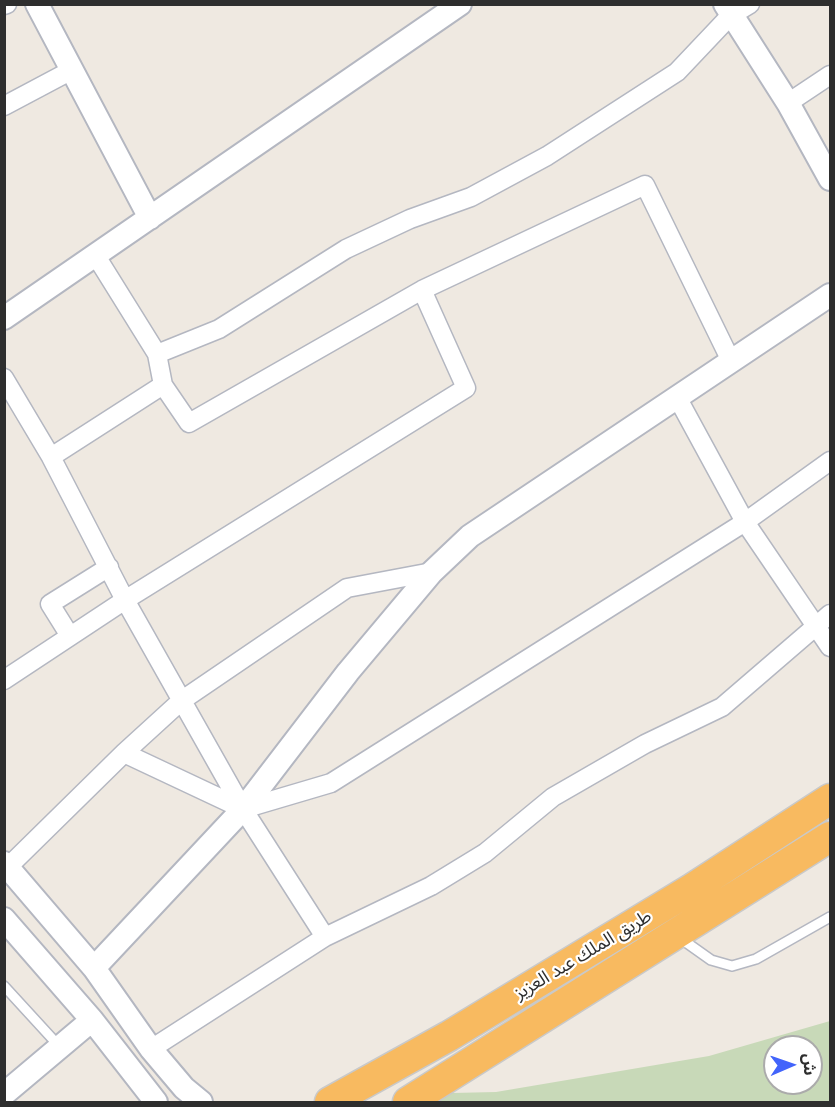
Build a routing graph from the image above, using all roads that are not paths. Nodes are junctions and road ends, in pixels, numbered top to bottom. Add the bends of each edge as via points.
1 (37, 4) edge
2 (460, 4) edge
3 (750, 4) edge
4 (727, 10) edge
5 (70, 71) junction
6 (831, 75) edge
7 (788, 103) junction
8 (4, 106) edge
9 (831, 179) edge
10 (150, 218) junction
11 (96, 256) junction
12 (422, 290) junction
13 (831, 295) edge
14 (4, 318) edge
15 (157, 354) junction
16 (731, 361) junction
17 (4, 378) edge
18 (163, 385) junction
19 (677, 397) junction
20 (51, 457) junction
21 (831, 461) edge
22 (745, 522) junction
23 (109, 567) junction
24 (432, 572) junction
25 (125, 600) junction
26 (831, 614) edge
27 (815, 625) junction
28 (70, 636) junction
29 (831, 646) edge
30 (4, 680) edge
31 (181, 701) junction
32 (124, 753) junction
33 (831, 799) edge
34 (243, 810) junction
35 (831, 837) edge
36 (6, 865) edge
37 (831, 917) edge
38 (4, 919) edge
39 (675, 935) junction
40 (325, 937) junction
41 (94, 968) junction
42 (4, 986) edge
43 (92, 1020) junction
44 (61, 1048) junction
45 (151, 1049) junction
46 (4, 1094) edge
47 (156, 1102) edge
48 (201, 1102) edge
49 (330, 1102) edge
50 (408, 1102) edge

1 - 5 street
2 - 10 street
3 - 4 street
4 - 7 street
4 - 15 street via 677,72 547,156 471,197 410,219 346,249 219,329
5 - 8 street
5 - 10 street
6 - 7 street
7 - 9 street
10 - 11 street
11 - 14 street
11 - 15 street
12 - 16 street via 645,184
12 - 18 street via 189,423
12 - 25 street via 466,388
13 - 16 street
15 - 18 street
16 - 19 street
17 - 20 street
18 - 20 street
19 - 22 street
19 - 24 street via 470,536
20 - 23 street
21 - 22 street
22 - 27 street
22 - 34 street via 331,783
23 - 25 street
23 - 28 street via 50,604
24 - 31 street via 347,588
24 - 34 street via 348,672
25 - 28 street
25 - 31 street
26 - 27 street
27 - 29 street
27 - 40 street via 722,707 645,744 553,797 485,853 431,886
28 - 30 street
31 - 32 street
31 - 34 street
32 - 34 street
32 - 36 street
33 - 49 highway, طريق الملك عبد العزيز via 449,1036
34 - 40 street
34 - 41 street
35 - 39 highway, طريق الملك عبد العزيز
36 - 41 street
37 - 39 lane via 756,959 732,966 711,960
38 - 43 street
39 - 50 highway, طريق الملك عبد العزيز
40 - 45 street
41 - 45 street
42 - 44 lane
43 - 44 street
43 - 47 street
44 - 46 street
45 - 48 street

